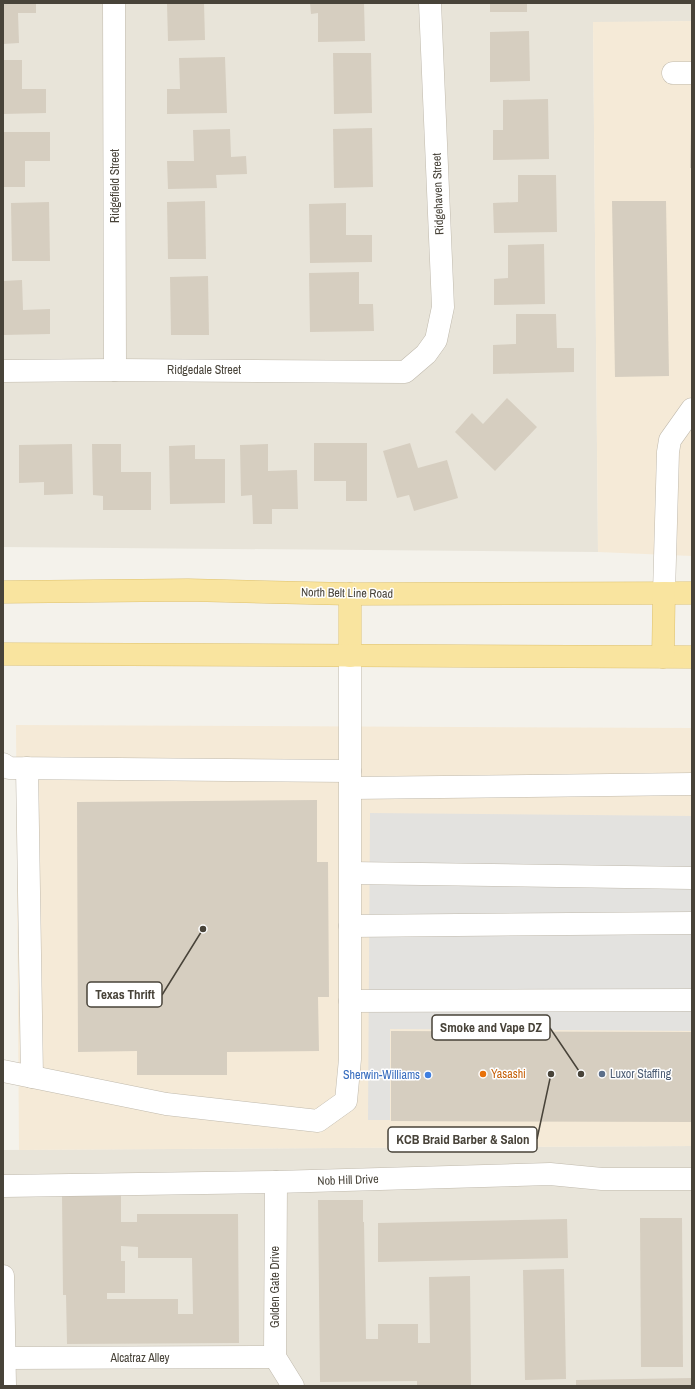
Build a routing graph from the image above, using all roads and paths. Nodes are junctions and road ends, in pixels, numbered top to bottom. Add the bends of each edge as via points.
1 (114, 3) edge
2 (430, 3) edge
3 (115, 370) junction
4 (3, 371) edge
5 (405, 372) joint
6 (692, 409) edge
7 (3, 592) edge
8 (664, 593) junction
9 (692, 593) edge
10 (350, 594) junction
11 (3, 654) edge
12 (350, 656) junction
13 (663, 657) junction
14 (692, 657) edge
15 (3, 764) edge
16 (27, 768) junction
17 (351, 779) junction
18 (692, 784) edge
19 (351, 873) junction
20 (692, 878) edge
21 (692, 923) edge
22 (350, 926) junction
23 (692, 1000) edge
24 (350, 1001) junction
25 (3, 1071) edge
26 (32, 1077) junction
27 (692, 1179) edge
28 (276, 1182) junction
29 (3, 1186) edge
30 (3, 1276) edge
31 (3, 1311) edge
32 (275, 1357) junction
33 (4, 1358) junction
34 (6, 1386) edge
35 (293, 1386) edge

1 - 3 street, Ridgefield Street
2 - 5 street, Ridgehaven Street via 443,307 436,340 426,354
3 - 4 street, Ridgedale Street
3 - 5 street, Ridgedale Street
6 - 8 street via 670,440 668,452
7 - 10 main road, North Belt Line Road via 188,590
8 - 9 main road, North Belt Line Road
8 - 10 main road, North Belt Line Road
8 - 13 main road
10 - 12 main road
11 - 12 main road
12 - 13 main road
12 - 17 street
13 - 14 main road
15 - 16 street via 9,768
16 - 17 street
16 - 26 street
17 - 18 street
17 - 19 street
19 - 20 street
19 - 22 street
21 - 22 street
22 - 24 street
23 - 24 street
24 - 26 street via 350,1058 346,1101 318,1120 166,1104
25 - 26 street
27 - 28 street, Nob Hill Drive via 602,1179 550,1174
28 - 29 street, Nob Hill Drive
28 - 32 street, Golden Gate Drive
30 - 31 street
31 - 33 street
32 - 33 street, Alcatraz Alley
32 - 35 street
33 - 34 street

